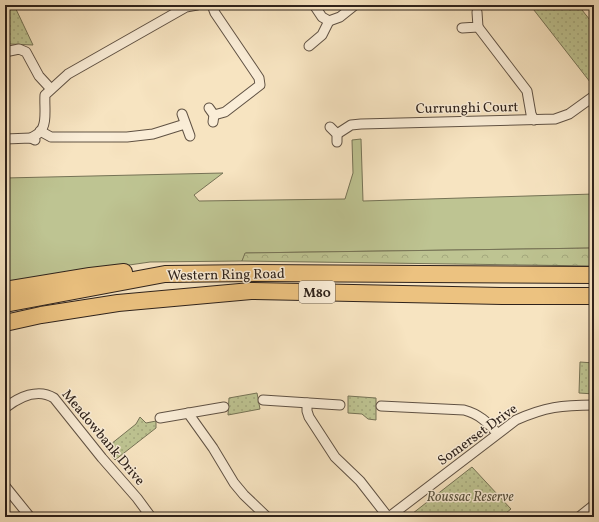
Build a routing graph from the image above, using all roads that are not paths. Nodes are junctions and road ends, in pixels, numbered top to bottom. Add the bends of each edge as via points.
1 (197, 5) edge
2 (205, 5) edge
3 (314, 5) edge
4 (355, 5) edge
5 (187, 6) edge
6 (214, 9) edge
7 (478, 12) dead end
8 (329, 21) junction
9 (478, 27) junction
10 (462, 28) dead end
11 (308, 46) dead end
12 (5, 52) edge
13 (51, 89) junction
14 (594, 96) edge
15 (182, 114) dead end
16 (212, 115) dead end
17 (534, 120) junction
18 (185, 124) junction
19 (330, 127) dead end
20 (43, 133) junction
21 (190, 136) dead end
22 (5, 139) edge
23 (165, 274) junction
24 (594, 275) edge
25 (5, 290) edge
26 (594, 296) edge
27 (5, 304) edge
28 (41, 315) junction
29 (5, 323) edge
30 (5, 331) edge
31 (263, 400) dead end
32 (307, 403) junction
33 (340, 405) dead end
34 (594, 405) edge
35 (381, 406) dead end
36 (224, 407) dead end
37 (5, 408) edge
38 (188, 413) junction
39 (160, 418) dead end
40 (497, 433) junction
41 (5, 486) edge
42 (594, 505) edge
43 (30, 517) edge
44 (151, 517) edge
45 (266, 517) edge
46 (389, 517) edge
47 (579, 517) edge

1 - 5 street
2 - 6 street
3 - 8 street
4 - 8 street via 340,17
5 - 13 street via 68,74
6 - 16 street via 259,78 260,85 225,112
7 - 9 street
8 - 11 street via 322,35
9 - 10 street
9 - 17 street via 527,91
12 - 13 street via 19,49 26,52 39,76
13 - 20 street via 46,95
14 - 17 street, Currunghi Court via 569,114 556,119
15 - 18 street
17 - 19 street, Currunghi Court via 361,124 351,125 337,138
18 - 20 street via 153,134 127,137 51,137
18 - 21 street
20 - 22 street via 30,138
23 - 24 highway, Western Ring Road / M80
23 - 25 highway via 132,271
23 - 27 highway, Western Ring Road / M80
26 - 28 highway, Western Ring Road / M80 via 251,291 118,303
28 - 29 highway, Western Ring Road / M80
28 - 30 highway
31 - 32 street
32 - 33 street
32 - 46 street via 307,411 334,457 360,481
34 - 40 street, Somerset Drive via 547,408 516,420
35 - 40 street via 470,412 483,418
36 - 38 street
37 - 44 street, Meadowbank Drive via 27,395 45,393 54,398
38 - 39 street
38 - 45 street via 234,483
40 - 46 street, Somerset Drive
41 - 43 street
42 - 47 street

